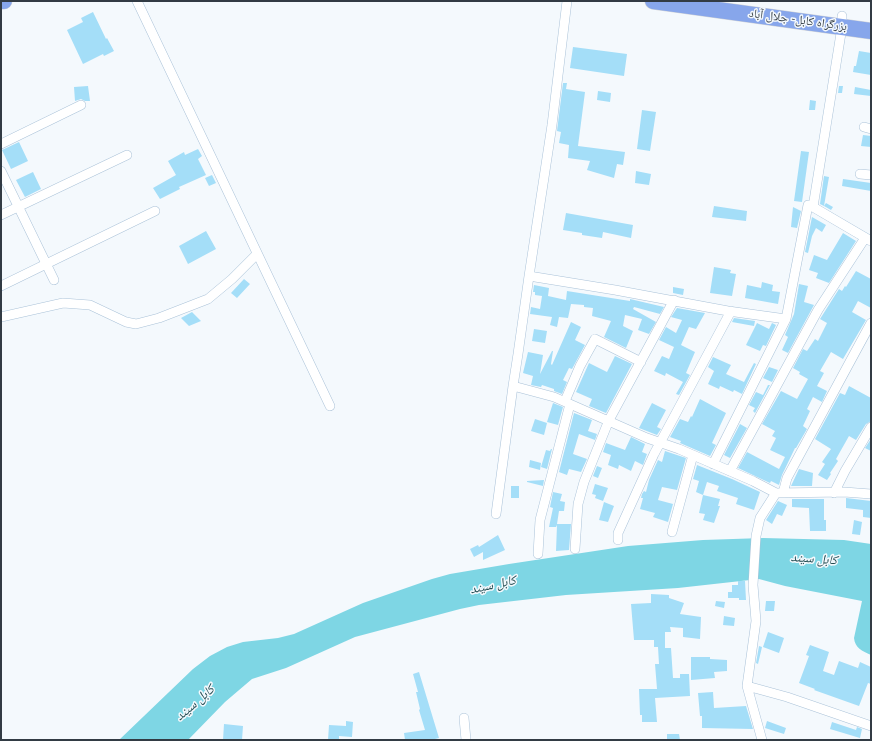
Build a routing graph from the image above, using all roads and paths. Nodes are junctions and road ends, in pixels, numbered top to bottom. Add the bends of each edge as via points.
1 (1, 1) edge
2 (4, 1) edge
3 (137, 1) edge
4 (567, 1) edge
5 (653, 1) edge
6 (739, 1) edge
7 (871, 19) edge
8 (842, 21) junction
9 (871, 31) edge
10 (81, 105) dead end
11 (1, 144) edge
12 (127, 155) dead end
13 (1, 171) edge
14 (860, 174) dead end
15 (871, 175) edge
16 (18, 206) junction
17 (813, 207) junction
18 (155, 211) dead end
19 (1, 215) edge
20 (868, 239) edge
21 (257, 254) junction
22 (47, 264) junction
23 (529, 276) junction
24 (54, 280) dead end
25 (1, 286) edge
26 (674, 300) junction
27 (731, 311) junction
28 (1, 317) edge
29 (786, 319) junction
30 (871, 323) edge
31 (641, 362) junction
32 (512, 386) junction
33 (567, 403) junction
34 (330, 406) dead end
35 (609, 420) junction
36 (871, 427) edge
37 (660, 442) junction
38 (693, 455) junction
39 (713, 464) junction
40 (730, 471) junction
41 (834, 492) junction
42 (779, 493) junction
43 (871, 494) edge
44 (496, 514) dead end
45 (672, 532) dead end
46 (618, 540) dead end
47 (575, 549) dead end
48 (538, 554) dead end
49 (747, 686) junction
50 (464, 718) dead end
51 (871, 726) edge
52 (466, 740) edge
53 (762, 740) edge

1 - 2 highway
3 - 21 street
4 - 23 street via 552,125
5 - 8 highway, بزرگراه کابل- جلال آباد
6 - 8 highway, بزرگراه کابل- جلال آباد
7 - 8 highway, بزرگراه کابل- جلال آباد
8 - 9 highway, بزرگراه کابل- جلال آباد
8 - 17 street
10 - 11 street
12 - 16 street
13 - 16 street
14 - 15 street
16 - 19 street
16 - 22 street
17 - 20 street
17 - 29 street via 808,205
18 - 22 street
20 - 40 street via 818,310
21 - 28 street via 208,300 136,324 90,305 63,303
21 - 34 street
22 - 24 street
22 - 25 street
23 - 26 street
23 - 32 street
26 - 27 street
26 - 31 street
27 - 29 street
27 - 37 street
29 - 39 street
30 - 42 street
31 - 33 street via 595,339 580,366
31 - 35 street
32 - 33 street
32 - 44 street
33 - 35 street
33 - 48 street via 540,520
35 - 37 street
35 - 47 street via 578,504
36 - 41 street
37 - 38 street
37 - 46 street via 618,533
38 - 39 street
38 - 45 street
39 - 40 street
40 - 42 street
41 - 42 street
41 - 43 street
42 - 49 street via 760,518 756,536 753,585 756,621
49 - 51 street
49 - 53 street
50 - 52 street

